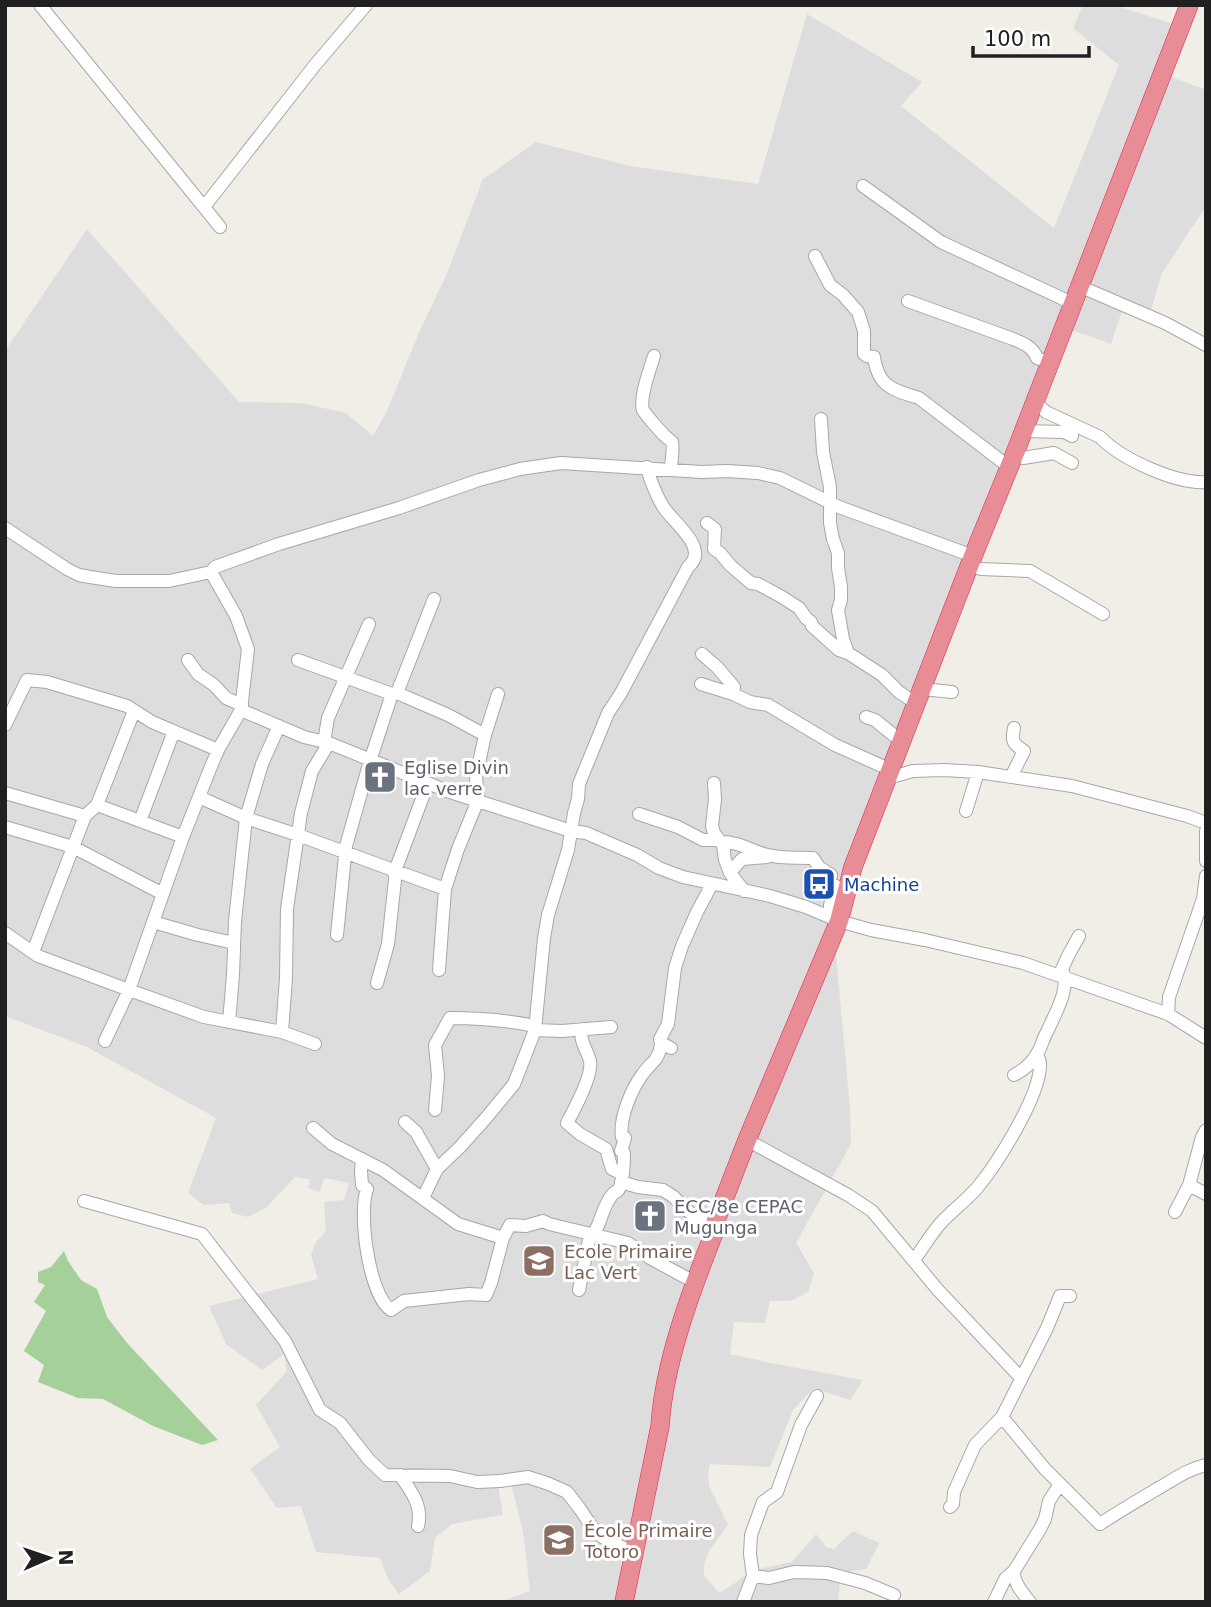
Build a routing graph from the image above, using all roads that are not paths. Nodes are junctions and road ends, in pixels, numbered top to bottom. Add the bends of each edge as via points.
1 (40, 5) edge
2 (366, 5) edge
3 (1189, 5) edge
4 (863, 186) dead end
5 (204, 207) junction
6 (220, 227) dead end
7 (815, 256) dead end
8 (1079, 286) junction
9 (908, 301) dead end
10 (1072, 303) junction
11 (1206, 345) edge
12 (654, 356) dead end
13 (1050, 362) junction
14 (1035, 401) junction
15 (821, 419) dead end
16 (1023, 431) junction
17 (1072, 436) dead end
18 (1012, 460) junction
19 (1072, 463) dead end
20 (647, 467) junction
21 (671, 469) junction
22 (1206, 482) edge
23 (830, 503) junction
24 (707, 523) dead end
25 (5, 528) edge
26 (971, 561) junction
27 (211, 572) junction
28 (434, 599) dead end
29 (1103, 614) dead end
30 (369, 624) dead end
31 (848, 653) junction
32 (702, 654) dead end
33 (188, 660) dead end
34 (298, 660) dead end
35 (345, 677) junction
36 (701, 684) dead end
37 (952, 691) dead end
38 (395, 694) junction
39 (498, 694) dead end
40 (733, 694) junction
41 (919, 697) junction
42 (241, 708) junction
43 (134, 711) junction
44 (866, 717) dead end
45 (5, 725) edge
46 (279, 726) junction
47 (1014, 729) dead end
48 (174, 731) junction
49 (485, 735) junction
50 (327, 742) junction
51 (902, 742) junction
52 (218, 750) junction
53 (370, 761) junction
54 (978, 772) junction
55 (890, 774) junction
56 (1011, 777) junction
57 (428, 783) junction
58 (714, 783) dead end
59 (5, 793) edge
60 (199, 797) junction
61 (478, 800) junction
62 (97, 805) junction
63 (966, 811) dead end
64 (639, 814) dead end
65 (85, 816) junction
66 (246, 818) junction
67 (140, 821) junction
68 (1205, 822) edge
69 (5, 827) edge
70 (570, 831) junction
71 (298, 835) junction
72 (183, 837) junction
73 (719, 841) junction
74 (73, 847) junction
75 (345, 853) junction
76 (770, 856) junction
77 (1206, 861) edge
78 (395, 871) junction
79 (730, 872) junction
80 (1206, 876) edge
81 (712, 884) junction
82 (445, 889) junction
83 (744, 891) junction
84 (163, 894) junction
85 (834, 919) junction
86 (153, 922) junction
87 (5, 933) edge
88 (337, 935) dead end
89 (1079, 936) dead end
90 (234, 943) junction
91 (33, 953) junction
92 (439, 970) dead end
93 (1066, 977) junction
94 (377, 984) dead end
95 (129, 990) junction
96 (1168, 1014) junction
97 (229, 1022) junction
98 (611, 1027) dead end
99 (535, 1028) junction
100 (582, 1029) junction
101 (282, 1032) junction
102 (1206, 1038) edge
103 (104, 1041) dead end
104 (315, 1044) dead end
105 (1038, 1054) junction
106 (1014, 1075) dead end
107 (435, 1110) dead end
108 (405, 1122) dead end
109 (313, 1128) dead end
110 (1206, 1130) edge
111 (747, 1140) junction
112 (362, 1159) junction
113 (438, 1169) junction
114 (622, 1178) junction
115 (1189, 1185) junction
116 (1206, 1194) edge
117 (423, 1198) junction
118 (84, 1201) dead end
119 (1175, 1212) dead end
120 (716, 1220) junction
121 (595, 1234) junction
122 (503, 1238) junction
123 (914, 1260) junction
124 (695, 1283) junction
125 (579, 1290) dead end
126 (1070, 1296) dead end
127 (1021, 1378) junction
128 (817, 1396) dead end
129 (1002, 1417) junction
130 (1206, 1465) edge
131 (400, 1475) junction
132 (1060, 1484) junction
133 (950, 1507) dead end
134 (418, 1526) dead end
135 (634, 1553) junction
136 (1014, 1571) junction
137 (753, 1576) junction
138 (894, 1595) dead end
139 (624, 1602) edge
140 (743, 1602) edge
141 (994, 1602) edge
142 (1030, 1602) edge

1 - 5 street
2 - 5 street
3 - 8 highway
4 - 10 street via 941,242
5 - 6 street
7 - 18 street via 831,285 858,312 864,354 874,357 883,383 919,398
8 - 10 highway
8 - 11 street
9 - 13 street via 1013,338 1037,358
10 - 13 highway
12 - 21 street via 642,405 673,444
13 - 14 highway
14 - 16 highway
14 - 22 street via 1046,412 1100,437 1142,466 1194,483
15 - 23 street
16 - 17 street
16 - 18 highway
18 - 19 street via 1054,453
18 - 26 highway
20 - 21 street
20 - 27 street via 561,463 520,469 279,544
20 - 70 street via 663,507 694,544 696,556 608,713 579,784
21 - 23 street via 758,473 780,478
23 - 26 street
23 - 31 street via 841,587 838,610
24 - 31 street via 715,529 713,549 731,566 751,583 792,602 818,632
25 - 27 street via 67,569 90,578 169,581
26 - 29 street via 981,569 1030,571
26 - 41 highway
27 - 42 street via 248,649
28 - 38 street
30 - 35 street
31 - 41 street via 899,692
32 - 40 street via 730,681
33 - 42 street via 198,674
34 - 35 street
35 - 38 street
35 - 50 street via 328,718
36 - 40 street
37 - 41 street
38 - 49 street
38 - 53 street
39 - 49 street
40 - 55 street via 768,705
41 - 51 highway
42 - 46 street
42 - 52 street
43 - 45 street via 47,682 26,680
43 - 48 street
43 - 62 street
44 - 51 street
46 - 50 street
46 - 66 street
47 - 56 street via 1011,738 1024,751
48 - 52 street
48 - 67 street
49 - 61 street via 476,777
50 - 53 street
50 - 71 street via 312,771
51 - 55 highway
52 - 60 street
53 - 57 street
53 - 75 street
54 - 55 street
54 - 56 street
54 - 63 street
55 - 85 highway
56 - 68 street via 1072,786
57 - 61 street
57 - 78 street
58 - 73 street via 712,826
59 - 65 street
60 - 66 street
60 - 72 street
61 - 70 street
61 - 82 street
62 - 65 street
62 - 67 street
64 - 73 street via 704,840
65 - 74 street
66 - 71 street
66 - 90 street
67 - 72 street
68 - 77 street
69 - 74 street
70 - 81 street via 586,833 659,869
70 - 99 street via 548,915
71 - 75 street
71 - 101 street via 287,909
72 - 84 street
73 - 76 street via 735,842
73 - 79 street
74 - 84 street
74 - 91 street
75 - 78 street
75 - 88 street
76 - 79 street via 742,859
76 - 85 street via 813,858 831,875 829,883 836,886 830,905
78 - 82 street
78 - 94 street via 388,944
79 - 83 street
80 - 96 street via 1203,899 1169,997
81 - 83 street
81 - 114 street via 675,968 668,1024 660,1039 666,1046 634,1088 621,1123 621,1137 625,1138
82 - 92 street
83 - 85 street
84 - 86 street
85 - 93 street via 1023,962
85 - 111 highway
86 - 90 street
86 - 95 street
87 - 91 street
89 - 93 street via 1064,962
90 - 97 street
91 - 95 street
93 - 96 street
93 - 105 street
95 - 97 street
95 - 103 street
96 - 102 street
97 - 101 street
98 - 100 street
99 - 100 street
99 - 107 street via 510,1021 450,1018 435,1045
99 - 113 street via 514,1084
100 - 114 street via 589,1071 567,1123 606,1149 612,1169
101 - 104 street
105 - 106 street
105 - 123 street via 1040,1065 1029,1102 994,1166
108 - 113 street
109 - 112 street
110 - 115 street
111 - 120 highway
111 - 123 street via 872,1211
112 - 117 street
112 - 122 street via 367,1252 372,1278 388,1309 404,1301 486,1295
113 - 117 street
114 - 120 street via 638,1187 663,1190 694,1216
114 - 121 street
115 - 116 street
115 - 119 street
117 - 122 street via 458,1224
118 - 131 street via 202,1234 285,1341 320,1410 340,1423 386,1475
120 - 124 highway
121 - 122 street via 542,1221 510,1225
121 - 124 street via 628,1243
121 - 125 street via 589,1240
123 - 127 street
124 - 135 highway via 662,1399
126 - 127 street via 1060,1296
127 - 129 street
128 - 137 street via 801,1424 777,1492 763,1502 751,1535
129 - 132 street
129 - 133 street via 975,1445
130 - 132 street via 1180,1475 1100,1524
131 - 134 street via 416,1497
131 - 135 street via 450,1476 477,1482 528,1478 549,1484 566,1492 602,1537
132 - 136 street via 1040,1530
135 - 139 highway
136 - 141 street via 1005,1578
136 - 142 street
137 - 138 street via 827,1573
137 - 140 street

